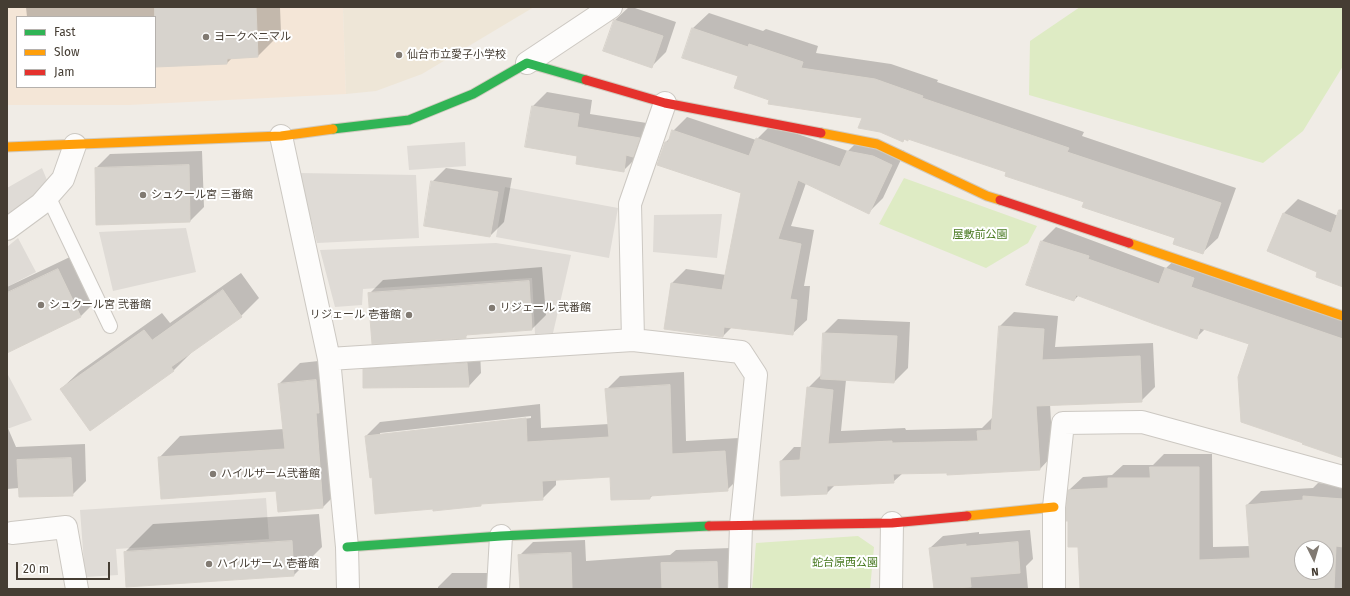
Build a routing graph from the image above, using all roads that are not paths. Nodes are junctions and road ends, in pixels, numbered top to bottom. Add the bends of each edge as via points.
1 (611, 7) edge
2 (527, 63) junction
3 (665, 103) junction
4 (281, 136) junction
5 (74, 145) junction
6 (7, 147) edge
7 (48, 196) junction
8 (7, 229) edge
9 (1343, 316) edge
10 (110, 326) dead end
11 (633, 340) junction
12 (329, 359) junction
13 (1343, 477) edge
14 (1054, 507) junction
15 (892, 522) junction
16 (741, 525) junction
17 (12, 534) dead end
18 (501, 536) junction
19 (347, 547) junction
20 (77, 589) edge
21 (348, 589) edge
22 (498, 589) edge
23 (739, 589) edge
24 (891, 589) edge
25 (1054, 589) edge

1 - 2 street
2 - 3 street
2 - 4 street via 473,94 409,120
3 - 9 street via 877,144 987,196
3 - 11 street via 630,204
4 - 5 street
4 - 12 street
5 - 6 street
5 - 7 street via 63,179
7 - 8 street
7 - 10 lane
11 - 12 street
11 - 16 street via 741,352 756,375
12 - 19 street
13 - 14 street via 1142,422 1063,423
14 - 15 street
14 - 25 street
15 - 16 street
15 - 24 street
16 - 18 street
16 - 23 street
17 - 20 street via 66,527
18 - 19 street
18 - 22 street
19 - 21 street

